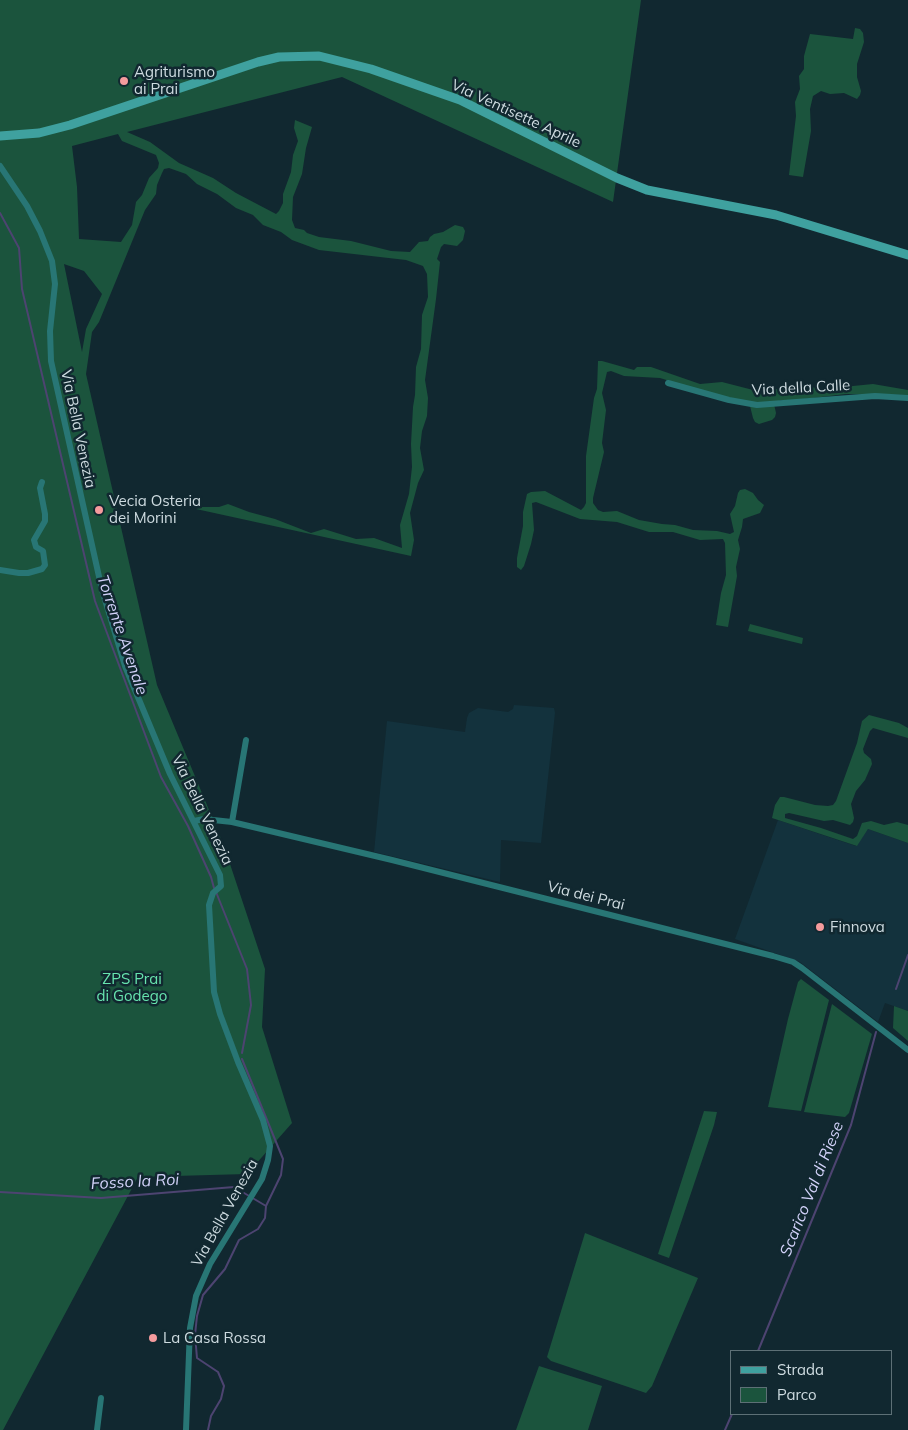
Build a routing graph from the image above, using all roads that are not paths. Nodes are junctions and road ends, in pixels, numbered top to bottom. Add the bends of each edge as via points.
1 (0, 136) edge
2 (0, 166) edge
3 (908, 255) edge
4 (668, 383) dead end
5 (908, 398) edge
6 (42, 482) dead end
7 (0, 570) edge
8 (246, 740) dead end
9 (194, 821) junction
10 (232, 822) junction
11 (908, 1050) edge
12 (101, 1398) dead end
13 (98, 1430) edge
14 (186, 1430) edge

1 - 3 main road, Via Ventisette Aprile via 24,135 70,125 258,62 279,57 319,56 460,100 647,190 776,214
2 - 9 street, Via Bella Venezia via 27,206 52,261 55,284 50,331 51,361 84,518 118,647 170,774
4 - 5 street, Via della Calle via 757,405 875,396
6 - 7 street via 45,521 34,540 36,547 43,551 45,565 42,569 19,573
8 - 10 street
9 - 10 street, Via dei Prai
9 - 14 street, Via Bella Venezia via 221,881 210,898 216,1002 263,1120 270,1146 266,1167 203,1277 193,1305
10 - 11 street, Via dei Prai via 793,962
12 - 13 street

